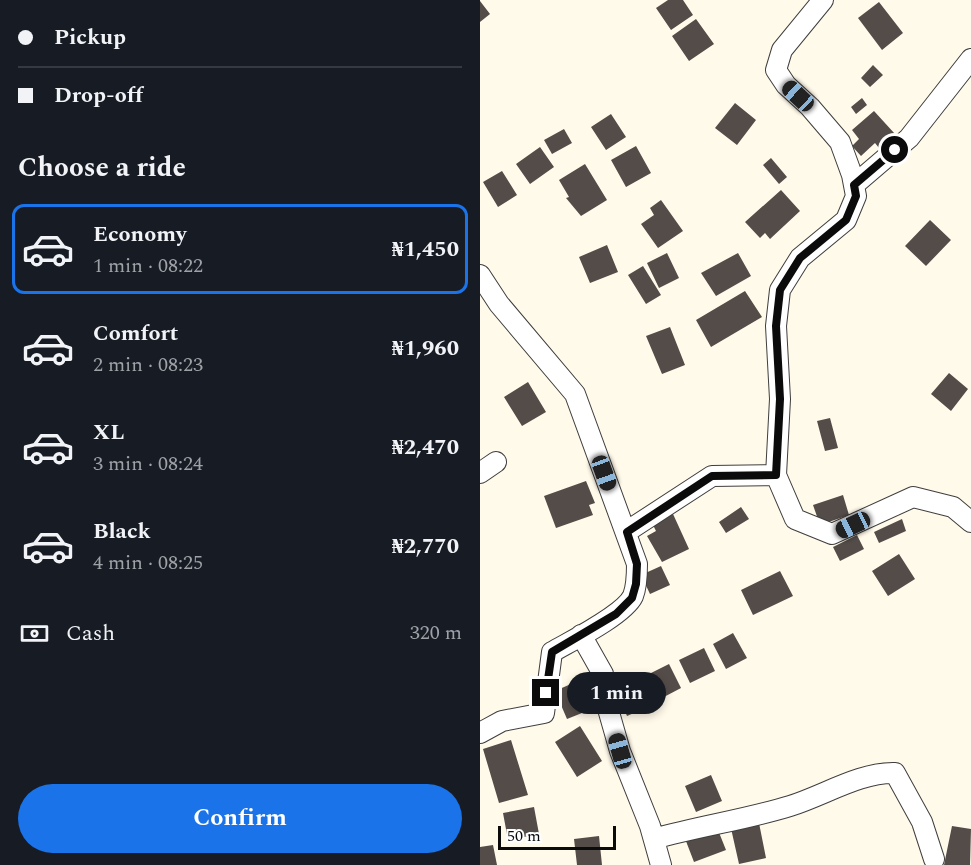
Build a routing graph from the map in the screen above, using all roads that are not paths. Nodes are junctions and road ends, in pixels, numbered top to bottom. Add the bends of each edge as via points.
1 (824, 0) edge
2 (971, 59) edge
3 (854, 185) junction
4 (480, 275) edge
5 (776, 475) junction
6 (971, 522) edge
7 (627, 532) junction
8 (581, 635) junction
9 (480, 733) edge
10 (654, 839) junction
11 (934, 859) dead end
12 (661, 865) edge

1 - 3 street via 782,51 777,70 840,142
2 - 3 street via 909,138
3 - 5 street via 856,196 846,220 800,258 780,290 776,326 780,399
4 - 7 street via 499,304 575,394
5 - 6 street via 795,519 832,534 913,497 953,507
5 - 7 street via 712,476
7 - 8 street via 637,564 632,598 616,614
8 - 9 street via 552,652 544,713 502,721
8 - 10 street via 603,674 620,751
10 - 11 street via 791,806 850,783 895,772 922,822
10 - 12 street

